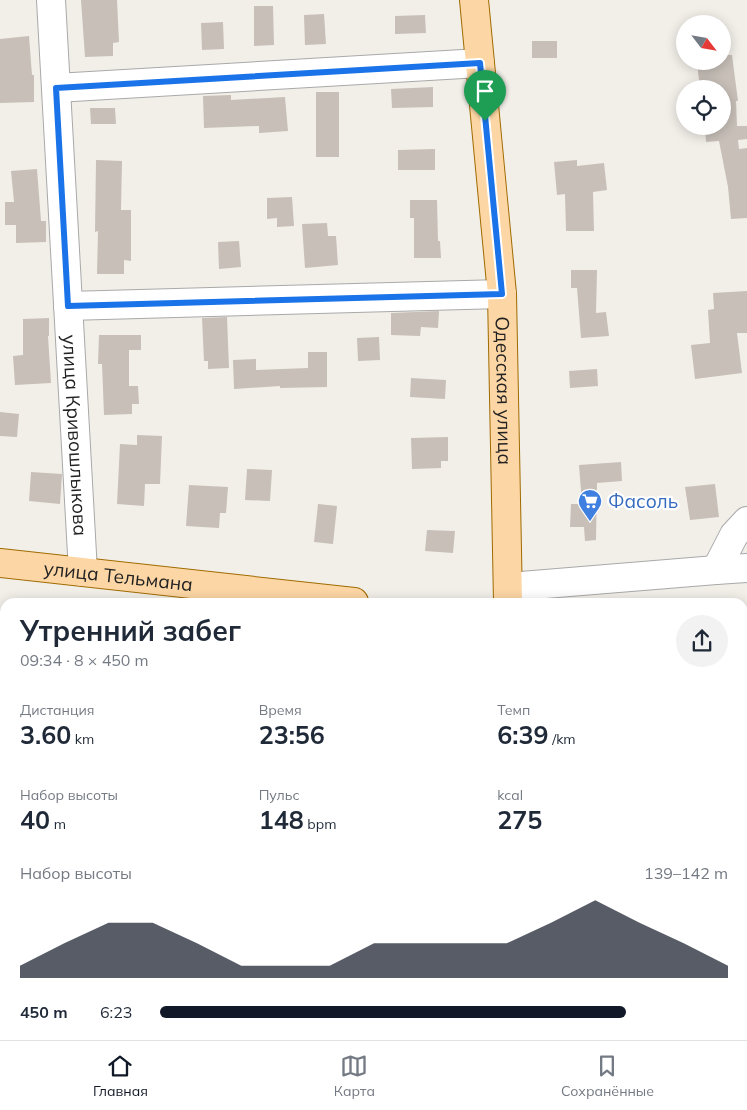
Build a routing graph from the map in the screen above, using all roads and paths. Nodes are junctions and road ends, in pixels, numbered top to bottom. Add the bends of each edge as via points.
1 (51, 0) edge
2 (474, 0) edge
3 (480, 63) junction
4 (56, 88) junction
5 (502, 294) junction
6 (68, 306) junction
7 (747, 521) edge
8 (0, 563) edge
9 (747, 568) edge
10 (716, 570) junction
11 (83, 572) junction
12 (508, 595) edge
13 (318, 598) edge

1 - 4 street, улица Кривошлыкова
2 - 3 main road, Одесская улица
3 - 4 street
3 - 5 main road, Одесская улица
4 - 6 street, улица Кривошлыкова
5 - 6 street
5 - 12 main road, Одесская улица
6 - 11 street, улица Кривошлыкова
7 - 10 street via 734,535
8 - 11 main road, улица Тельмана
9 - 10 street
10 - 12 street
11 - 13 main road, улица Тельмана

